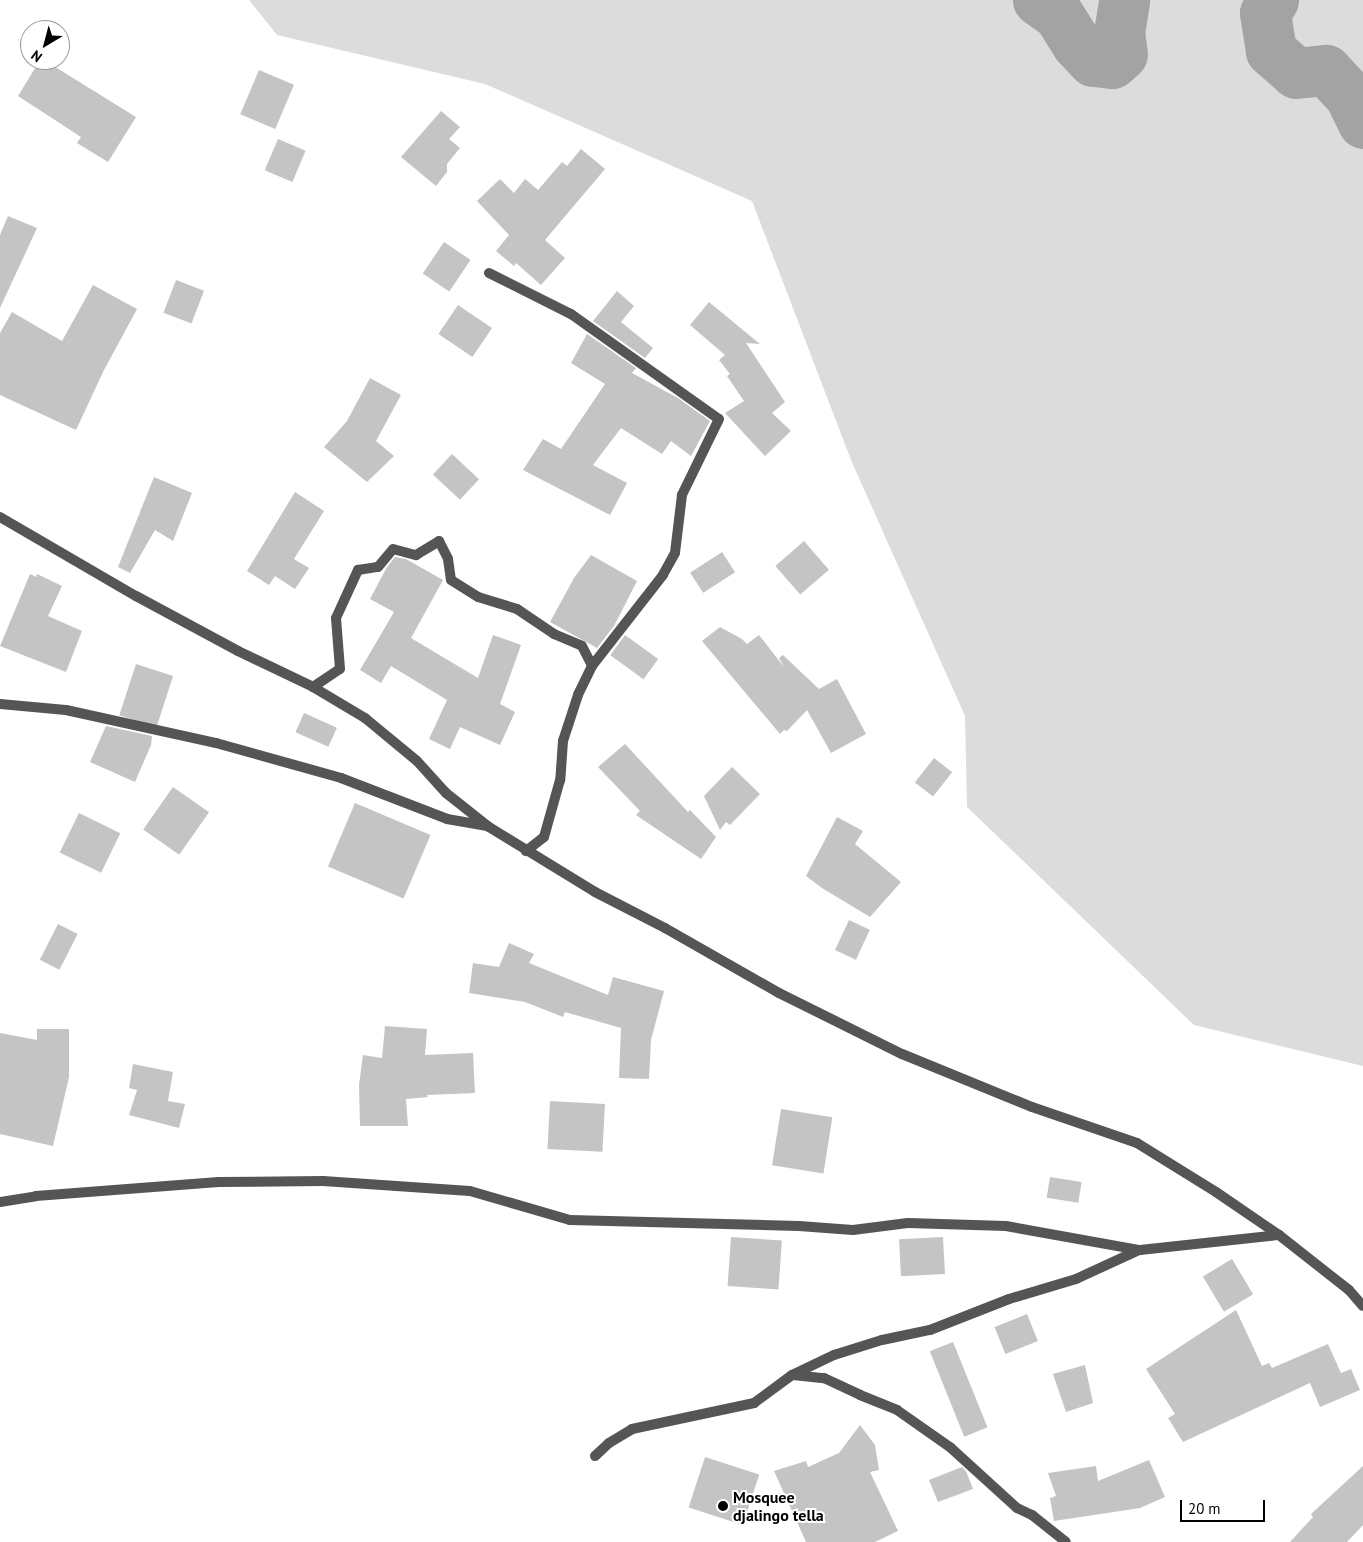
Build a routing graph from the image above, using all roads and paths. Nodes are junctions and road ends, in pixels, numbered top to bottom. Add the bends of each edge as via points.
1 (489, 273) dead end
2 (0, 517) edge
3 (592, 666) junction
4 (313, 687) junction
5 (0, 704) edge
6 (489, 827) junction
7 (526, 851) junction
8 (0, 1202) edge
9 (1279, 1236) junction
10 (1140, 1250) junction
11 (1363, 1306) edge
12 (792, 1375) junction
13 (595, 1456) dead end
14 (1066, 1542) edge

1 - 3 street via 571,314 719,419 682,495 675,553 663,575
2 - 4 street via 136,596
3 - 4 street via 582,646 554,634 518,609 478,597 451,580 448,559 439,541 416,555 393,549 378,567 358,570 336,618 340,669
3 - 7 street via 578,695 563,741 560,780 544,837
4 - 6 street via 365,718 417,761 446,793
5 - 6 street via 66,710 216,743 341,778 446,819
6 - 7 street
7 - 9 street via 779,993 902,1054 1032,1106 1137,1143
8 - 10 street via 36,1196 218,1182 332,1181 470,1191 570,1220 853,1230 908,1223 1006,1226
9 - 10 street
9 - 11 street via 1349,1290
10 - 12 street via 1076,1279 1009,1298 930,1330 834,1355
12 - 13 street via 754,1403 632,1429
12 - 14 street via 824,1378 898,1410 950,1448 1016,1508 1032,1515

